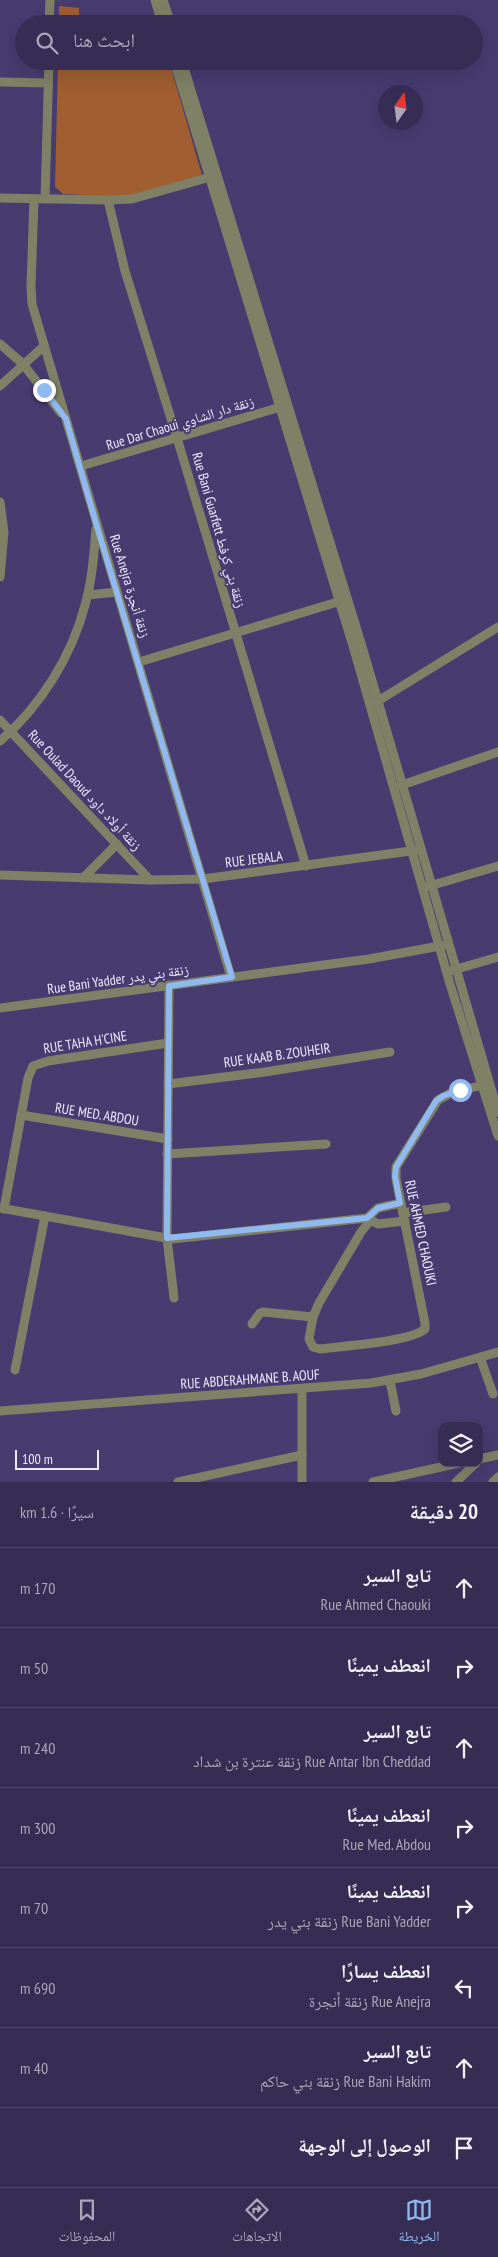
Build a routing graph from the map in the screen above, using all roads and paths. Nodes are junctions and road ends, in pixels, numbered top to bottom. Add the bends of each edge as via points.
1 (50, 0) edge
2 (155, 0) edge
3 (163, 0) edge
4 (50, 15) edge
5 (159, 15) edge
6 (168, 15) edge
7 (49, 70) edge
8 (177, 70) edge
9 (184, 70) edge
10 (0, 82) edge
11 (48, 83) junction
12 (213, 176) junction
13 (0, 198) edge
14 (34, 199) junction
15 (45, 199) junction
16 (108, 200) junction
17 (0, 344) edge
18 (44, 346) junction
19 (23, 364) junction
20 (0, 386) edge
21 (284, 406) junction
22 (66, 419) junction
23 (177, 438) junction
24 (81, 466) junction
25 (0, 502) edge
26 (96, 523) junction
27 (0, 577) edge
28 (117, 592) junction
29 (88, 595) junction
30 (343, 601) junction
31 (498, 627) edge
32 (235, 634) junction
33 (139, 662) junction
34 (374, 703) junction
35 (0, 720) edge
36 (11, 731) junction
37 (0, 741) edge
38 (498, 752) edge
39 (399, 786) junction
40 (117, 844) junction
41 (417, 850) junction
42 (306, 866) junction
43 (498, 866) edge
44 (0, 875) edge
45 (82, 878) junction
46 (203, 879) junction
47 (150, 880) junction
48 (427, 886) junction
49 (444, 946) junction
50 (498, 956) edge
51 (451, 970) junction
52 (232, 977) junction
53 (169, 986) junction
54 (0, 1008) edge
55 (168, 1043) junction
56 (390, 1052) dead end
57 (168, 1084) junction
58 (486, 1084) junction
59 (498, 1112) edge
60 (21, 1115) junction
61 (498, 1136) edge
62 (168, 1139) junction
63 (326, 1144) dead end
64 (167, 1154) junction
65 (400, 1203) junction
66 (446, 1207) dead end
67 (2, 1208) edge
68 (45, 1216) junction
69 (404, 1217) junction
70 (368, 1220) junction
71 (167, 1238) junction
72 (174, 1298) dead end
73 (313, 1317) junction
74 (252, 1324) dead end
75 (498, 1352) edge
76 (480, 1358) junction
77 (15, 1370) dead end
78 (390, 1381) junction
79 (302, 1389) junction
80 (493, 1394) dead end
81 (0, 1411) edge
82 (396, 1411) dead end
83 (302, 1455) junction
84 (498, 1455) edge
85 (483, 1459) edge
86 (441, 1467) edge
87 (472, 1467) edge
88 (498, 1477) edge
89 (178, 1482) edge
90 (302, 1482) edge
91 (373, 1482) edge
92 (456, 1482) edge
93 (493, 1482) edge

1 - 4 street
2 - 5 street
3 - 6 street
7 - 11 street
8 - 12 street
9 - 12 street
10 - 11 street
11 - 15 street
12 - 16 street via 132,199
12 - 21 street
13 - 14 street
14 - 15 street
14 - 18 street, Rue Anejra زنقة أنجرة via 31,294
15 - 16 street
16 - 23 street, Rue Bani Guarfett زنقة بني كرفط via 125,271
17 - 19 street
18 - 19 street
18 - 22 street, Rue Anejra زنقة أنجرة
19 - 20 street
19 - 22 street
21 - 23 street, Rue Dar Chaoui زنقة دار الشاوي
21 - 30 street
22 - 24 street, Rue Anejra زنقة أنجرة
23 - 24 street, Rue Dar Chaoui زنقة دار الشاوي
23 - 32 street, Rue Bani Guarfett زنقة بني كرفط
24 - 26 street, Rue Anejra زنقة أنجرة
25 - 27 street via 4,532
26 - 28 street, Rue Anejra زنقة أنجرة
26 - 29 street
28 - 29 street
28 - 33 street, Rue Anejra زنقة أنجرة
29 - 36 street via 73,639 54,677
30 - 32 street
30 - 34 street
31 - 34 street
32 - 33 street
32 - 42 street, Rue Bani Guarfett زنقة بني كرفط
33 - 46 street, Rue Anejra زنقة أنجرة
34 - 39 street
35 - 36 street, Rue Oulad Daoud زنقة أولاد داود
36 - 37 street
36 - 40 street, Rue Oulad Daoud زنقة أولاد داود
38 - 39 street
39 - 41 street
40 - 45 street
40 - 47 street, Rue Oulad Daoud زنقة أولاد داود
41 - 42 street, RUE JEBALA
41 - 48 street
42 - 46 street, RUE JEBALA
43 - 48 street
44 - 45 street, RUE JEBALA
45 - 47 street, RUE JEBALA
46 - 47 street, RUE JEBALA
46 - 52 street, Rue Anejra زنقة أنجرة
48 - 49 street
49 - 51 street
49 - 52 street, Rue Bani Yadder زنقة بني يدر
50 - 51 street
51 - 58 street
52 - 53 street, Rue Bani Yadder زنقة بني يدر
53 - 54 street, Rue Bani Yadder زنقة بني يدر
53 - 55 street
55 - 57 street
55 - 60 street, RUE TAHA H'CINE via 37,1064 29,1075
56 - 57 street, RUE KAAB B. ZOUHEIR
57 - 62 street
58 - 59 street
58 - 61 street
58 - 65 street, RUE AHMED CHAOUKI via 451,1093 435,1103 396,1167
60 - 62 street, RUE MED. ABDOU
60 - 67 street, RUE TAHA H'CINE
62 - 64 street
63 - 64 street
64 - 71 street
65 - 69 street, RUE AHMED CHAOUKI
65 - 70 street via 378,1208
66 - 69 street
67 - 68 street
68 - 71 street
68 - 77 street
69 - 70 street via 378,1224
69 - 73 street, RUE AHMED CHAOUKI via 425,1329 376,1343 320,1349 309,1344
70 - 71 street
70 - 73 street via 326,1289
71 - 72 street
73 - 74 street via 264,1312
75 - 76 street, RUE ABDERAHMANE B. AOUF
76 - 78 street, RUE ABDERAHMANE B. AOUF
76 - 80 street
78 - 79 street, RUE ABDERAHMANE B. AOUF
78 - 82 street
79 - 81 street, RUE ABDERAHMANE B. AOUF
79 - 83 street
83 - 89 street
83 - 90 street
84 - 85 street
86 - 91 street
87 - 92 street
88 - 93 street

